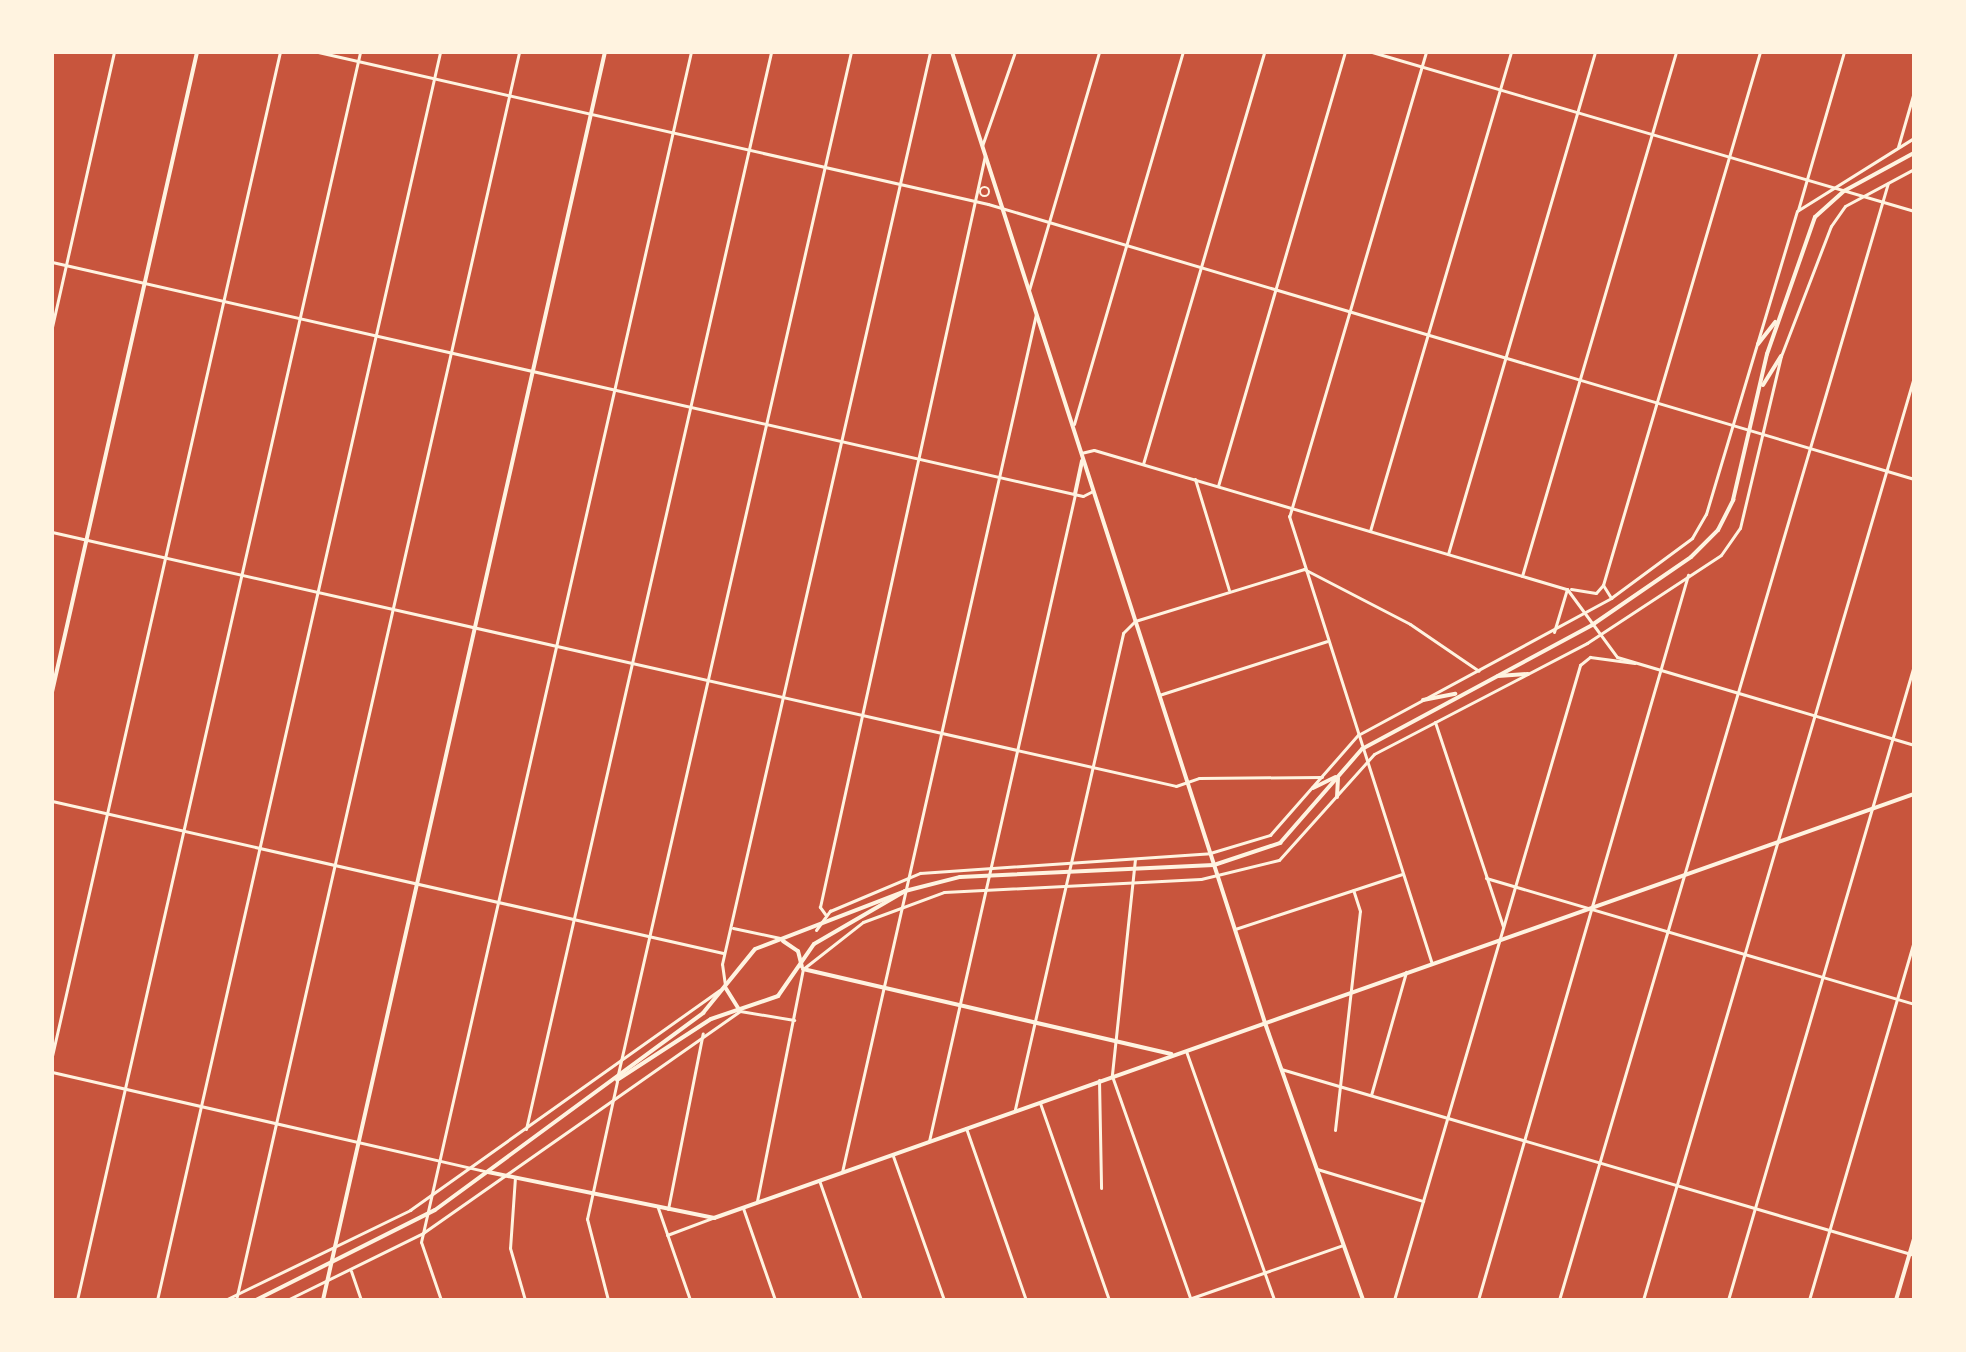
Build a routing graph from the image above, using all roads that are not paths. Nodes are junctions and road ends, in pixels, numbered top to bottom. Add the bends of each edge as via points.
1 (114, 52) edge
2 (197, 52) edge
3 (280, 52) edge
4 (318, 52) edge
5 (360, 52) edge
6 (440, 52) edge
7 (519, 52) edge
8 (605, 52) edge
9 (691, 52) edge
10 (771, 52) edge
11 (851, 52) edge
12 (930, 52) edge
13 (952, 52) edge
14 (1015, 52) edge
15 (1099, 52) edge
16 (1183, 52) edge
17 (1264, 52) edge
18 (1345, 52) edge
19 (1372, 52) edge
20 (1426, 52) edge
21 (1511, 52) edge
22 (1595, 52) edge
23 (1676, 52) edge
24 (1760, 52) edge
25 (1844, 52) edge
26 (358, 61) junction
27 (1422, 67) junction
28 (434, 78) junction
29 (1500, 89) junction
30 (1914, 92) edge
31 (509, 95) junction
32 (1577, 112) junction
33 (591, 114) junction
34 (673, 133) junction
35 (1652, 134) junction
36 (1914, 138) edge
37 (982, 146) junction
38 (1898, 147) junction
39 (749, 150) junction
40 (1914, 153) edge
41 (985, 155) junction
42 (1729, 157) junction
43 (825, 167) junction
44 (1914, 169) edge
45 (1806, 179) junction
46 (1888, 183) junction
47 (901, 184) junction
48 (1829, 186) junction
49 (1844, 191) junction
50 (1861, 196) junction
51 (976, 201) junction
52 (1882, 202) junction
53 (1002, 209) junction
54 (1797, 211) junction
55 (1914, 211) edge
56 (1048, 224) junction
57 (1126, 247) junction
58 (52, 262) edge
59 (66, 265) junction
60 (1201, 269) junction
61 (145, 283) junction
62 (1029, 290) junction
63 (1275, 291) junction
64 (224, 301) junction
65 (1350, 313) junction
66 (1036, 314) junction
67 (1779, 317) junction
68 (299, 318) junction
69 (52, 327) edge
70 (376, 335) junction
71 (1427, 336) junction
72 (1758, 344) junction
73 (451, 352) junction
74 (1781, 356) junction
75 (1505, 359) junction
76 (533, 371) junction
77 (1914, 377) edge
78 (1579, 381) junction
79 (614, 389) junction
80 (1759, 391) junction
81 (1657, 403) junction
82 (690, 407) junction
83 (766, 424) junction
84 (1734, 426) junction
85 (1073, 427) junction
86 (1750, 431) junction
87 (1762, 434) junction
88 (842, 441) junction
89 (1809, 448) junction
90 (1082, 456) junction
91 (921, 459) junction
92 (1143, 464) junction
93 (1887, 471) junction
94 (999, 477) junction
95 (1195, 479) junction
96 (1914, 479) edge
97 (1218, 486) junction
98 (1093, 491) junction
99 (1075, 494) junction
100 (1293, 508) junction
101 (1370, 531) junction
102 (52, 532) edge
103 (87, 540) junction
104 (1448, 554) junction
105 (165, 557) junction
106 (1304, 569) junction
107 (241, 574) junction
108 (1688, 575) junction
109 (1522, 576) junction
110 (1603, 585) junction
111 (1567, 589) junction
112 (1229, 591) junction
113 (317, 592) junction
114 (1611, 598) junction
115 (393, 609) junction
116 (1587, 613) junction
117 (1135, 621) junction
118 (1592, 625) junction
119 (474, 627) junction
120 (1554, 632) junction
121 (1598, 637) junction
122 (1327, 641) junction
123 (556, 646) junction
124 (1636, 663) junction
125 (632, 664) junction
126 (1914, 665) edge
127 (1479, 671) junction
128 (1663, 671) junction
129 (1528, 674) junction
130 (1496, 676) junction
131 (708, 681) junction
132 (52, 692) edge
133 (1462, 693) junction
134 (1737, 693) junction
135 (1159, 695) junction
136 (783, 698) junction
137 (1423, 700) junction
138 (862, 715) junction
139 (1815, 716) junction
140 (1435, 722) junction
141 (941, 733) junction
142 (1358, 735) junction
143 (1892, 739) junction
144 (1914, 745) edge
145 (1362, 749) junction
146 (1017, 750) junction
147 (1366, 762) junction
148 (1093, 768) junction
149 (1338, 776) junction
150 (1322, 777) junction
151 (1187, 783) junction
152 (1313, 788) junction
153 (1914, 794) edge
154 (1337, 797) junction
155 (52, 801) edge
156 (1871, 810) junction
157 (107, 814) junction
158 (183, 831) junction
159 (1778, 843) junction
160 (258, 848) junction
161 (1210, 853) junction
162 (1136, 857) junction
163 (1072, 859) junction
164 (991, 864) junction
165 (335, 865) junction
166 (1214, 865) junction
167 (1134, 870) junction
168 (1069, 872) junction
169 (1402, 874) junction
170 (909, 876) junction
171 (989, 876) junction
172 (1684, 876) junction
173 (1218, 877) junction
174 (1486, 878) junction
175 (1067, 883) junction
176 (1132, 883) junction
177 (416, 884) junction
178 (986, 886) junction
179 (1515, 887) junction
180 (1353, 890) junction
181 (905, 891) junction
182 (498, 902) junction
183 (902, 905) junction
184 (1592, 909) junction
185 (825, 914) junction
186 (574, 920) junction
187 (1503, 926) junction
188 (732, 928) junction
189 (1235, 929) junction
190 (816, 930) junction
191 (1667, 931) junction
192 (649, 937) junction
193 (1499, 940) junction
194 (782, 941) junction
195 (1914, 941) edge
196 (725, 954) junction
197 (1745, 954) junction
198 (1432, 963) junction
199 (803, 969) junction
200 (1406, 972) junction
201 (1822, 977) junction
202 (725, 985) junction
203 (883, 991) junction
204 (1351, 992) junction
205 (1897, 999) junction
206 (1914, 1004) edge
207 (959, 1008) junction
208 (740, 1011) junction
209 (794, 1020) junction
210 (1265, 1023) junction
211 (1034, 1025) junction
212 (703, 1033) junction
213 (1113, 1042) junction
214 (1186, 1050) junction
215 (1173, 1054) junction
216 (52, 1056) edge
217 (621, 1062) junction
218 (1281, 1069) junction
219 (52, 1072) edge
220 (1112, 1076) junction
221 (617, 1080) junction
222 (1099, 1080) junction
223 (1341, 1087) junction
224 (124, 1089) junction
225 (1371, 1095) junction
226 (613, 1100) junction
227 (1039, 1102) junction
228 (200, 1106) junction
229 (1015, 1109) junction
230 (1447, 1118) junction
231 (276, 1123) junction
232 (966, 1128) junction
233 (526, 1129) junction
234 (1335, 1130) dead end
235 (929, 1141) junction
236 (1525, 1141) junction
237 (358, 1142) junction
238 (892, 1154) junction
239 (439, 1160) junction
240 (1599, 1163) junction
241 (474, 1168) junction
242 (1317, 1169) junction
243 (488, 1172) junction
244 (842, 1172) junction
245 (507, 1176) junction
246 (515, 1177) junction
247 (819, 1180) junction
248 (1677, 1185) junction
249 (1101, 1188) dead end
250 (591, 1195) junction
251 (432, 1196) junction
252 (757, 1201) junction
253 (1423, 1201) junction
254 (658, 1208) junction
255 (743, 1208) junction
256 (1755, 1208) junction
257 (668, 1209) junction
258 (428, 1215) junction
259 (714, 1218) junction
260 (1829, 1230) junction
261 (423, 1233) junction
262 (667, 1235) junction
263 (1914, 1239) edge
264 (1343, 1245) junction
265 (334, 1252) junction
266 (1912, 1254) edge
267 (331, 1268) junction
268 (351, 1271) junction
269 (1264, 1273) junction
270 (327, 1283) junction
271 (236, 1298) edge
272 (1189, 1299) edge
273 (77, 1300) edge
274 (157, 1300) edge
275 (225, 1300) edge
276 (256, 1300) edge
277 (287, 1300) edge
278 (323, 1300) edge
279 (361, 1300) edge
280 (441, 1300) edge
281 (525, 1300) edge
282 (608, 1300) edge
283 (690, 1300) edge
284 (775, 1300) edge
285 (861, 1300) edge
286 (944, 1300) edge
287 (1026, 1300) edge
288 (1109, 1300) edge
289 (1274, 1300) edge
290 (1363, 1300) edge
291 (1394, 1300) edge
292 (1478, 1300) edge
293 (1559, 1300) edge
294 (1643, 1300) edge
295 (1728, 1300) edge
296 (1809, 1300) edge
297 (1896, 1300) edge

1 - 59 street
2 - 61 main road
3 - 64 street
4 - 26 street
5 - 26 street
6 - 28 street
7 - 31 street
8 - 33 main road
9 - 34 street
10 - 39 street
11 - 43 street
12 - 47 street
13 - 37 main road
14 - 37 street
15 - 56 street
16 - 57 street
17 - 60 street
18 - 63 street
19 - 27 street
20 - 27 street
21 - 29 street
22 - 32 street
23 - 35 street
24 - 42 street
25 - 45 street
26 - 28 street
26 - 68 street
27 - 29 street
27 - 65 street
28 - 31 street
28 - 70 street
29 - 32 street
29 - 71 street
30 - 38 street
31 - 33 street
31 - 73 street
32 - 35 street
32 - 75 street
33 - 34 street
33 - 76 main road
34 - 39 street
34 - 79 street
35 - 42 street
35 - 78 street
36 - 38 street
37 - 41 main road
38 - 48 street
39 - 43 street
39 - 82 street
40 - 49 main road
41 - 51 street
41 - 53 main road
42 - 45 street
42 - 81 street
43 - 47 street
43 - 83 street
44 - 46 street
45 - 48 street
45 - 54 street
46 - 50 street
46 - 52 street
47 - 51 street
47 - 88 street
48 - 49 street
48 - 54 street
49 - 50 street
49 - 67 main road via 1811,225
50 - 52 street
50 - 74 street via 1831,226
51 - 53 street
51 - 91 street
52 - 55 street
52 - 89 street
53 - 56 street
53 - 62 main road
54 - 72 street
56 - 57 street
56 - 62 street
57 - 60 street
57 - 85 street
58 - 59 street
59 - 61 street
59 - 69 street
60 - 63 street
60 - 92 street
61 - 64 street
61 - 103 main road
62 - 66 main road
63 - 65 street
63 - 97 street
64 - 68 street
64 - 105 street
65 - 71 street
65 - 100 street
66 - 85 main road
66 - 94 street
67 - 72 main road
67 - 80 main road
68 - 70 street
68 - 107 street
70 - 73 street
70 - 113 street
71 - 75 street
71 - 101 street
72 - 84 street
73 - 76 street
73 - 115 street
74 - 80 main road
74 - 87 street
75 - 78 street
75 - 104 street
76 - 79 street
76 - 119 main road
77 - 93 street
78 - 81 street
78 - 109 street
79 - 82 street
79 - 123 street
80 - 86 main road
81 - 84 street
81 - 110 street
82 - 83 street
82 - 125 street
83 - 88 street
83 - 131 street
84 - 86 street
84 - 114 street via 1715,492 1692,538
85 - 90 main road
86 - 87 street
86 - 118 main road via 1733,500 1710,540
87 - 89 street
87 - 108 street via 1740,528 1721,555
88 - 91 street
88 - 136 street
89 - 93 street
89 - 134 street
90 - 92 street
90 - 98 main road
90 - 99 main road
91 - 94 street
91 - 138 street
92 - 95 street
93 - 96 street
93 - 139 street
94 - 99 street
94 - 141 street
95 - 97 street
95 - 112 street
97 - 100 street
98 - 99 street
98 - 117 main road
99 - 146 street
100 - 101 street
100 - 106 street
101 - 104 street
102 - 103 street
103 - 105 street
103 - 132 main road
104 - 109 street
105 - 107 street
105 - 157 street
106 - 112 street
106 - 122 street
106 - 127 street via 1410,624
107 - 113 street
107 - 158 street
108 - 121 street
108 - 128 street
109 - 111 street
110 - 111 street via 1593,593
110 - 114 street
111 - 116 street
111 - 120 street
112 - 117 street
113 - 115 street
113 - 160 street
114 - 116 street
115 - 119 street
115 - 165 street
116 - 118 street
116 - 120 street
117 - 135 main road
117 - 148 street via 1123,633
118 - 121 street
118 - 130 main road
119 - 123 street
119 - 177 main road
120 - 127 street
121 - 124 street
121 - 129 street
122 - 135 street
122 - 142 street
123 - 125 street
123 - 182 street
124 - 128 street
124 - 179 street via 1590,657 1580,665
125 - 131 street
125 - 186 street
126 - 143 street
127 - 137 street
128 - 134 street
128 - 184 street
129 - 130 main road
129 - 140 street
130 - 133 main road
131 - 136 street
131 - 192 street
133 - 137 main road
133 - 145 main road
134 - 139 street
134 - 172 street
135 - 151 main road
136 - 138 street
136 - 188 street
137 - 142 street
138 - 141 street
138 - 185 street via 820,907
139 - 143 street
139 - 159 street
140 - 147 street
140 - 174 street
141 - 146 street
141 - 170 street
142 - 145 street
142 - 150 street
143 - 144 street
143 - 156 street
145 - 147 street
145 - 149 main road
146 - 148 street
146 - 164 street
147 - 154 street
147 - 169 street
148 - 151 street
148 - 163 street
149 - 152 main road
149 - 154 main road
149 - 166 main road via 1280,843
150 - 151 street
150 - 152 street
151 - 161 main road
152 - 161 street via 1280,829
153 - 156 main road
154 - 173 street via 1288,854
155 - 157 street
156 - 159 main road
156 - 201 street
157 - 158 street
157 - 216 street
158 - 160 street
158 - 224 street
159 - 172 main road
159 - 197 street
160 - 165 street
160 - 228 street
161 - 162 street
161 - 166 main road
162 - 163 street
162 - 167 street
163 - 164 street
163 - 168 street
164 - 170 street
164 - 171 street
165 - 177 street
165 - 231 street
166 - 167 main road
166 - 173 main road
167 - 168 main road
167 - 176 street
168 - 171 main road
168 - 175 street
169 - 180 street
169 - 198 street
170 - 181 street
170 - 185 street
171 - 178 street
171 - 181 main road
172 - 184 main road
172 - 191 street
173 - 176 street
173 - 189 main road
174 - 179 street
174 - 187 street
175 - 176 street
175 - 178 street
175 - 211 street
176 - 213 street
177 - 182 street
177 - 237 main road
178 - 183 street
178 - 207 street
179 - 184 street
179 - 187 street
180 - 189 street
180 - 204 street via 1360,911
181 - 183 street
181 - 190 main road via 872,899
181 - 199 main road via 823,937
182 - 186 street
182 - 239 street
183 - 199 street via 849,930
183 - 203 street
184 - 191 street
184 - 193 main road
184 - 236 street
185 - 190 street
186 - 192 street
186 - 233 street
187 - 193 street
188 - 194 street
188 - 196 street
189 - 210 main road
190 - 194 main road
191 - 197 street
191 - 240 street
192 - 196 street
192 - 217 street
193 - 198 main road
193 - 230 street
194 - 199 main road via 798,951
194 - 202 main road via 743,957
195 - 205 street
196 - 202 street
197 - 201 street
197 - 248 street
198 - 200 main road
199 - 203 main road
199 - 208 main road via 778,996
199 - 209 street
200 - 204 main road
200 - 225 street
201 - 205 street
201 - 256 street
202 - 208 main road
202 - 217 street
202 - 221 main road via 703,1013
203 - 207 main road
203 - 244 street
204 - 210 main road
204 - 223 street
205 - 206 street
205 - 260 street
207 - 211 main road
207 - 235 street
208 - 209 street
208 - 212 street
208 - 221 main road via 711,1019
209 - 252 street
210 - 214 main road
210 - 218 main road
211 - 213 main road
211 - 229 street
212 - 226 street
212 - 257 street
213 - 215 main road
213 - 220 street
214 - 215 main road
214 - 269 street
215 - 220 main road
217 - 221 street
217 - 233 street
218 - 223 street
218 - 242 main road
219 - 224 street
220 - 222 main road
220 - 272 street
221 - 226 street
221 - 243 main road
222 - 227 main road
222 - 249 street
223 - 225 street
223 - 234 street
224 - 228 street
224 - 273 street
225 - 230 street
226 - 245 street
226 - 250 street
227 - 229 main road
227 - 288 street
228 - 231 street
228 - 274 street
229 - 232 main road
230 - 236 street
230 - 253 street
231 - 237 street
231 - 271 street
232 - 235 main road
232 - 287 street
233 - 241 street
235 - 238 main road
236 - 240 street
236 - 292 street
237 - 239 street
237 - 265 main road
238 - 244 main road
238 - 286 street
239 - 241 street
239 - 251 street
240 - 248 street
240 - 293 street
241 - 243 street
241 - 251 street
242 - 253 street
242 - 264 main road
243 - 245 main road
243 - 258 main road
244 - 247 main road
245 - 246 main road
245 - 261 street
246 - 250 main road
246 - 281 street via 510,1248
247 - 252 main road
247 - 285 street
248 - 256 street
248 - 294 street
250 - 254 main road
250 - 282 street via 588,1244
251 - 258 street
251 - 265 street
252 - 255 main road
253 - 291 street
254 - 257 main road
254 - 262 street
255 - 259 main road
255 - 284 street
256 - 260 street
256 - 295 street
257 - 259 main road
258 - 261 street
258 - 267 main road
259 - 262 street
260 - 266 street
260 - 296 street
261 - 268 street
261 - 280 street
262 - 283 street
263 - 266 main road
264 - 269 street
264 - 290 main road
265 - 267 main road
265 - 271 street
266 - 297 main road
267 - 270 main road
267 - 276 main road
268 - 270 street
268 - 279 street
269 - 272 street
269 - 289 street
270 - 277 street
270 - 278 main road
271 - 275 street

